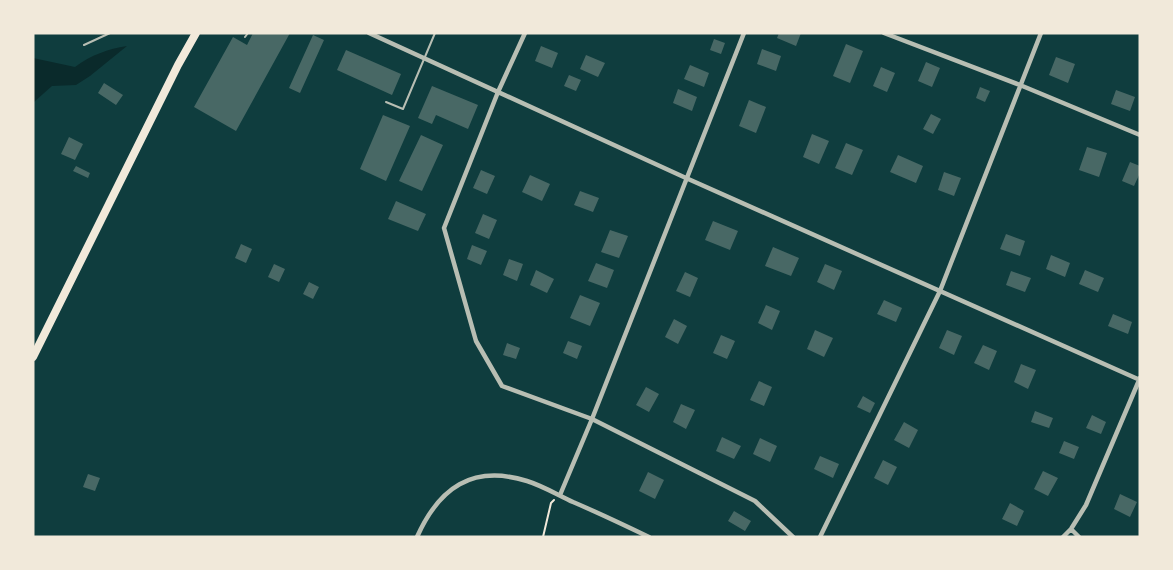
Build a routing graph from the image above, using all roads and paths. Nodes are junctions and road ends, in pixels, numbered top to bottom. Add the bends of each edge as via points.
1 (110, 33) edge
2 (196, 33) edge
3 (248, 33) edge
4 (369, 33) edge
5 (435, 33) edge
6 (525, 33) edge
7 (744, 33) edge
8 (884, 33) edge
9 (1041, 33) edge
10 (245, 37) dead end
11 (84, 45) dead end
12 (424, 58) junction
13 (1020, 85) junction
14 (498, 92) junction
15 (386, 102) dead end
16 (1140, 135) edge
17 (686, 178) junction
18 (940, 291) junction
19 (33, 357) edge
20 (1140, 379) edge
21 (592, 419) junction
22 (560, 495) junction
23 (1071, 529) junction
24 (417, 537) edge
25 (543, 537) edge
26 (649, 537) edge
27 (794, 537) edge
28 (820, 537) edge
29 (1063, 537) edge
30 (1079, 537) edge

1 - 11 lane
2 - 19 main road
3 - 10 lane
4 - 12 street
5 - 12 lane
6 - 14 street
7 - 17 street
8 - 13 street
9 - 13 street
12 - 14 street
12 - 15 lane via 403,109
13 - 16 street
13 - 18 street
14 - 17 street
14 - 21 street via 444,228 476,341 502,386
17 - 18 street
17 - 21 street
18 - 20 street
18 - 28 street
20 - 23 street via 1086,505
21 - 22 street
21 - 27 street via 754,501
22 - 24 street via 527,481 479,477 456,485 440,497
22 - 25 path via 551,503
22 - 26 street
23 - 29 street
23 - 30 street

